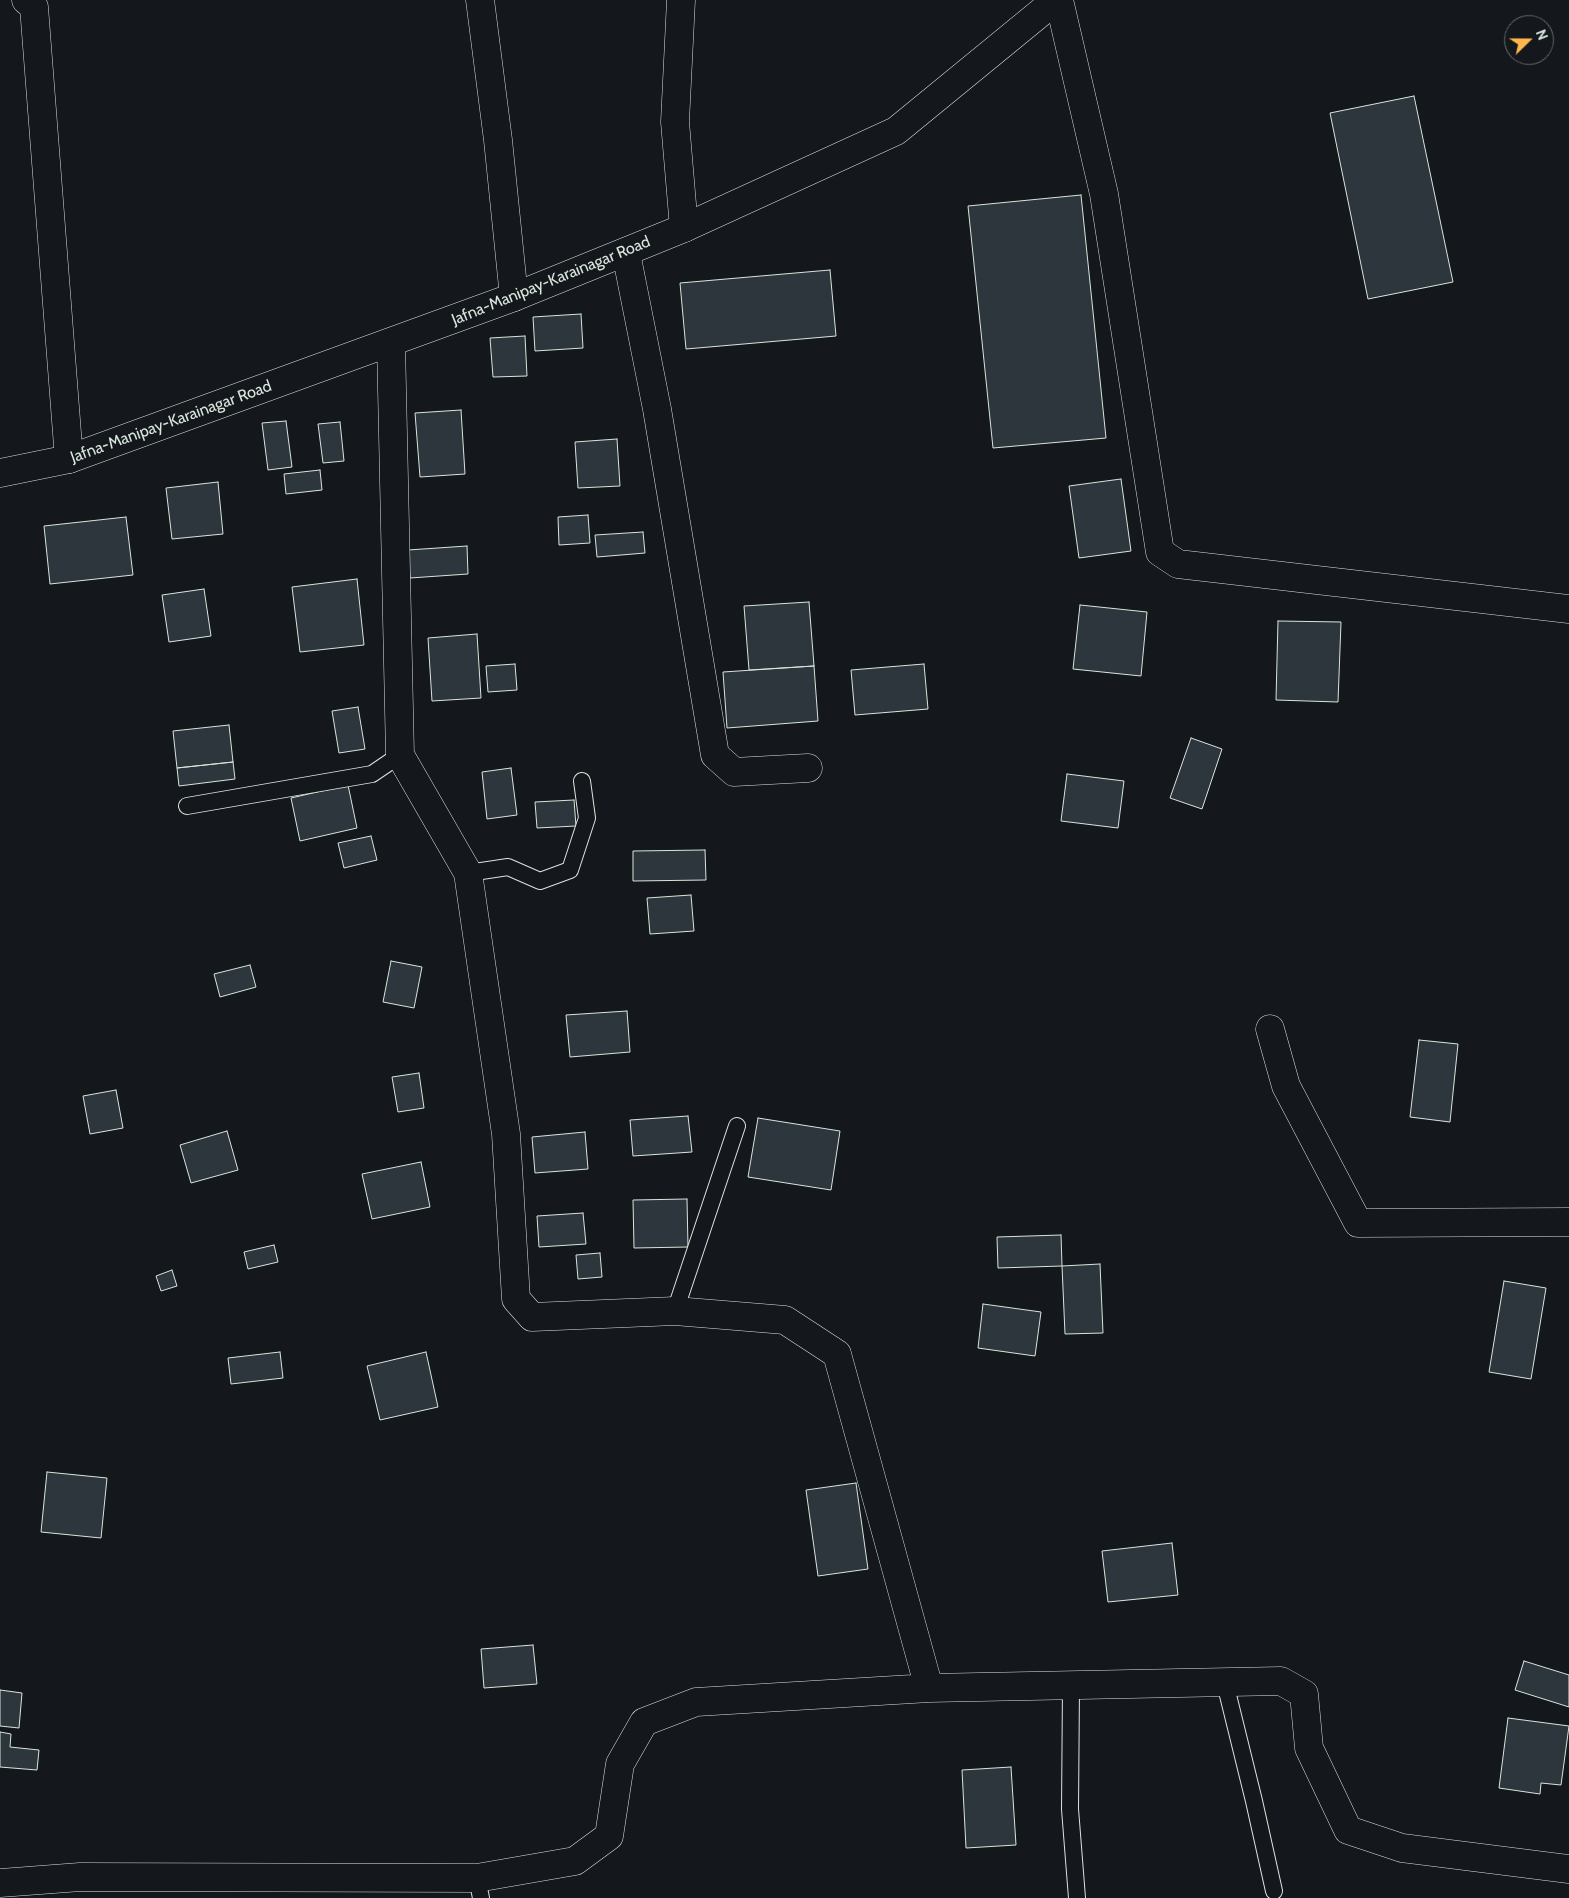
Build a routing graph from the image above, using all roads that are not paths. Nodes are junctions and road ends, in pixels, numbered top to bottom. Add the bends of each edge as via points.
1 (26, 0) edge
2 (480, 0) edge
3 (681, 0) edge
4 (1058, 0) edge
5 (684, 228) junction
6 (626, 253) junction
7 (514, 298) junction
8 (391, 343) junction
9 (69, 460) junction
10 (0, 473) edge
11 (1569, 609) edge
12 (400, 755) junction
13 (808, 768) dead end
14 (582, 781) dead end
15 (187, 806) dead end
16 (468, 873) junction
17 (1270, 1029) dead end
18 (737, 1126) dead end
19 (1569, 1222) edge
20 (675, 1311) junction
21 (1224, 1682) junction
22 (1070, 1686) junction
23 (929, 1688) junction
24 (1569, 1869) edge
25 (0, 1883) edge
26 (479, 1888) edge
27 (1274, 1891) dead end
28 (1077, 1898) edge

1 - 9 street via 34,7
2 - 7 street
3 - 5 street via 675,122
4 - 5 street, Jafna-Manipay-Karainagar Road via 896,131
4 - 11 street via 1104,194 1160,552 1178,564
5 - 6 street, Jafna-Manipay-Karainagar Road
6 - 7 street, Jafna-Manipay-Karainagar Road
6 - 13 street via 657,409 715,755 734,772
7 - 8 street, Jafna-Manipay-Karainagar Road
8 - 9 street, Jafna-Manipay-Karainagar Road
8 - 12 street
9 - 10 street, Jafna-Manipay-Karainagar Road
12 - 15 lane via 372,774
12 - 16 street
14 - 16 lane via 587,818 570,870 540,881 508,867
16 - 20 street via 506,1134 516,1299 532,1317
17 - 19 street via 1286,1086 1358,1223
18 - 20 lane
20 - 23 street via 785,1320 836,1354
21 - 22 street
21 - 24 street via 1281,1681 1304,1694 1309,1748 1348,1830 1402,1848
21 - 27 lane
22 - 23 street
22 - 28 lane via 1070,1809
23 - 26 street via 696,1702 644,1722 620,1764 609,1836 575,1861
25 - 26 street via 80,1877

